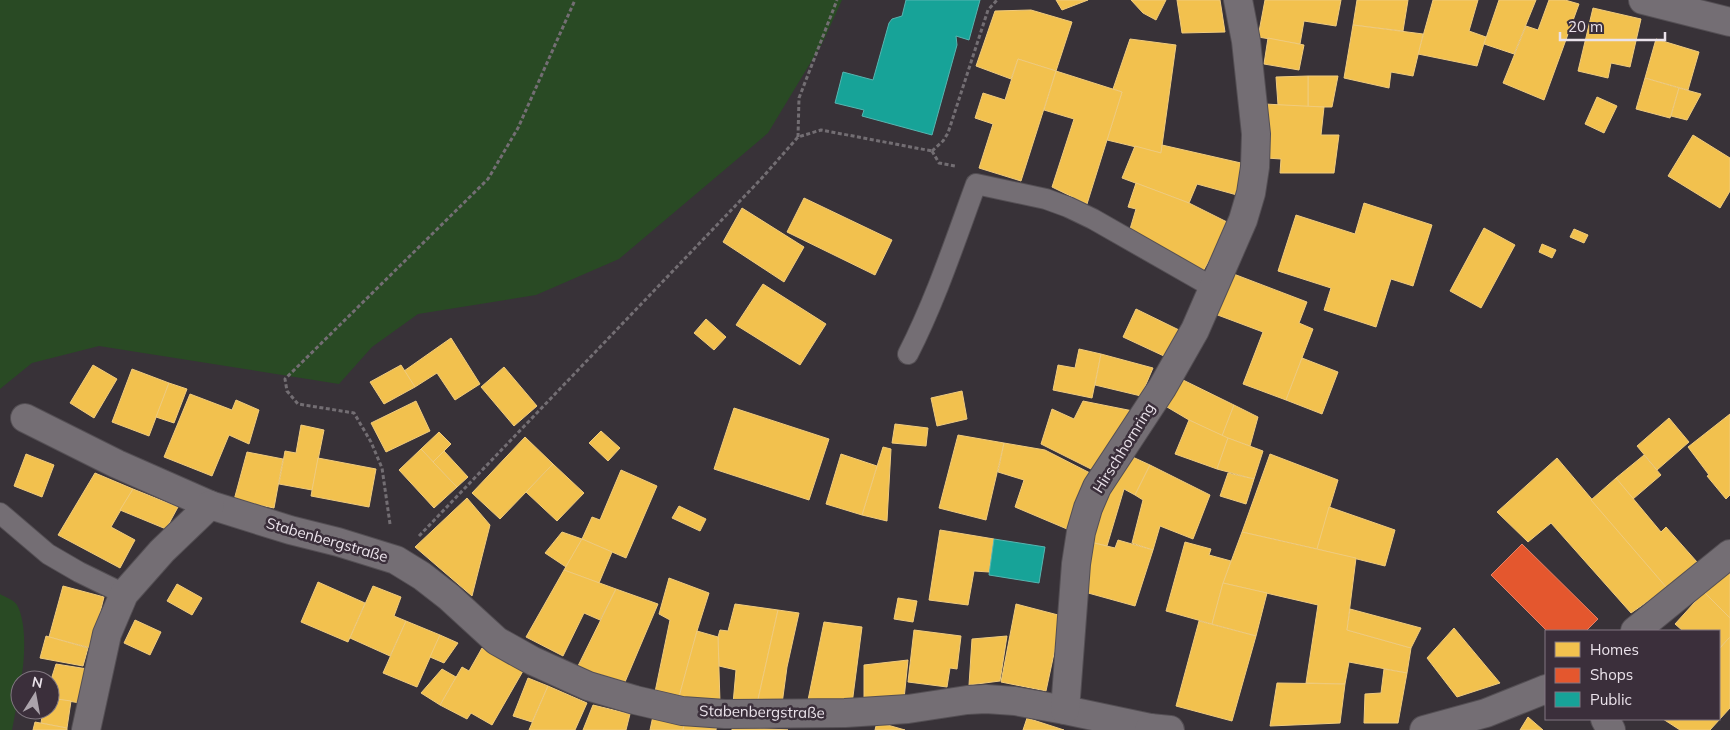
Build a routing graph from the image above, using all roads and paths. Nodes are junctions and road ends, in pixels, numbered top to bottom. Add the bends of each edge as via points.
1 (576, 0) edge
2 (837, 0) edge
3 (997, 0) edge
4 (1238, 0) edge
5 (1643, 0) edge
6 (1730, 22) edge
7 (798, 137) junction
8 (932, 151) junction
9 (940, 163) dead end
10 (1214, 288) junction
11 (908, 354) dead end
12 (26, 418) dead end
13 (210, 505) junction
14 (0, 514) edge
15 (1730, 554) edge
16 (396, 560) junction
17 (124, 594) junction
18 (1636, 630) edge
19 (1545, 688) edge
20 (1065, 710) junction
21 (1156, 729) edge
22 (86, 730) edge
23 (1424, 730) edge

1 - 16 path via 518,128 488,179 285,379 287,391 298,404 354,412 382,468
2 - 7 path via 799,98
3 - 8 path via 988,10 948,133
4 - 10 street, Hirschhornring via 1256,134 1255,167 1242,220
5 - 6 street
7 - 8 path via 821,130
7 - 16 path
8 - 9 path
10 - 11 lane via 1068,208 1046,199 976,184 934,299
10 - 20 street, Hirschhornring via 1166,382 1097,486 1088,508 1076,564
12 - 13 street, Stabenbergstraße via 117,464
13 - 16 street, Stabenbergstraße
13 - 17 street via 162,551
14 - 17 lane via 48,554
15 - 18 street
16 - 20 street, Stabenbergstraße via 450,597 497,641 533,661 588,686 682,711 845,713 986,699
17 - 22 street via 107,634
19 - 23 street via 1486,713
20 - 21 street, Stabenbergstraße

